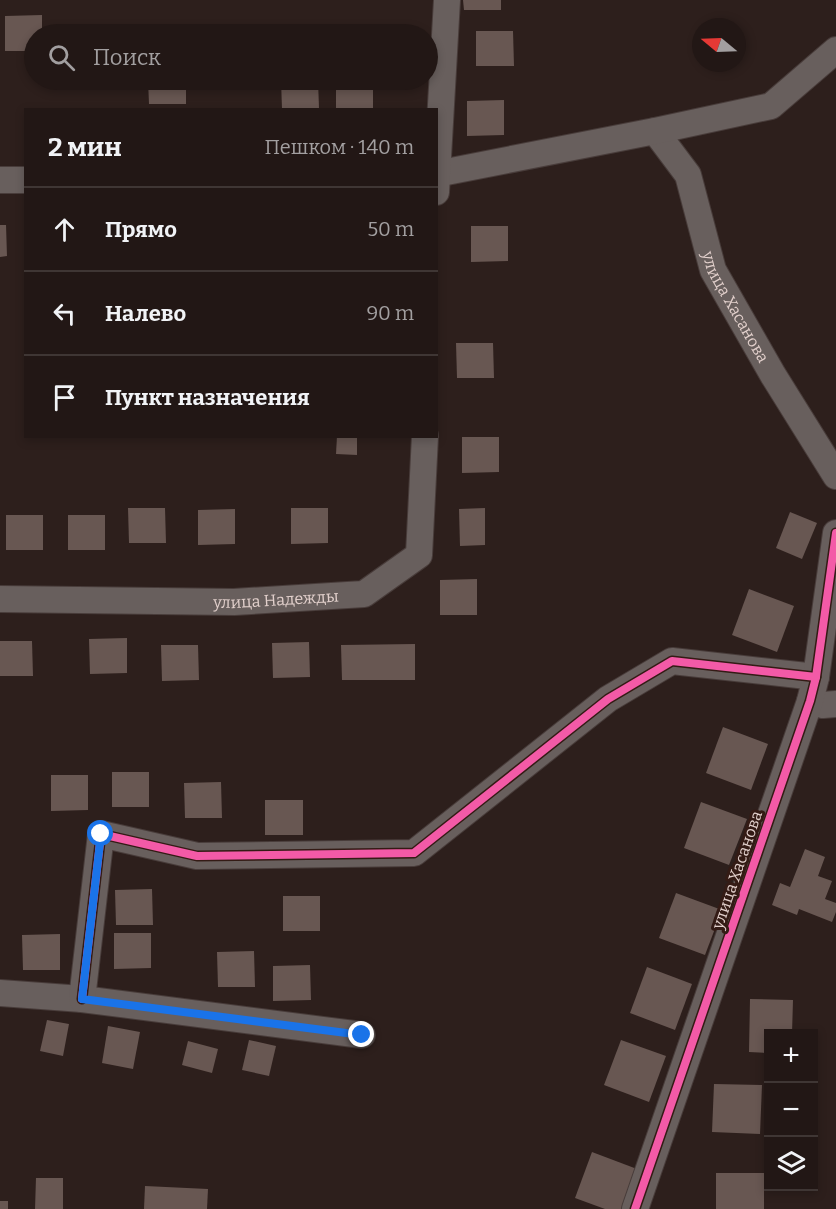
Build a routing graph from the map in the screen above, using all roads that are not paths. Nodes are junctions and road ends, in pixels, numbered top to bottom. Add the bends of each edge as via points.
1 (447, 0) edge
2 (836, 50) edge
3 (655, 131) junction
4 (438, 162) edge
5 (0, 180) edge
6 (24, 180) edge
7 (438, 180) edge
8 (425, 438) edge
9 (836, 476) edge
10 (836, 533) edge
11 (0, 598) edge
12 (824, 702) edge
13 (0, 993) edge
14 (82, 999) junction
15 (362, 1035) dead end
16 (634, 1209) edge

1 - 4 street
2 - 3 street via 771,106
3 - 7 street
3 - 9 street, улица Хасанова via 688,175 713,270
5 - 6 street
8 - 11 street, улица Надежды via 419,555 364,594 234,602
10 - 12 street, улица Хасанова
12 - 14 street via 672,661 608,699 414,853 197,856 101,834
12 - 16 street, улица Хасанова
13 - 14 street
14 - 15 street

